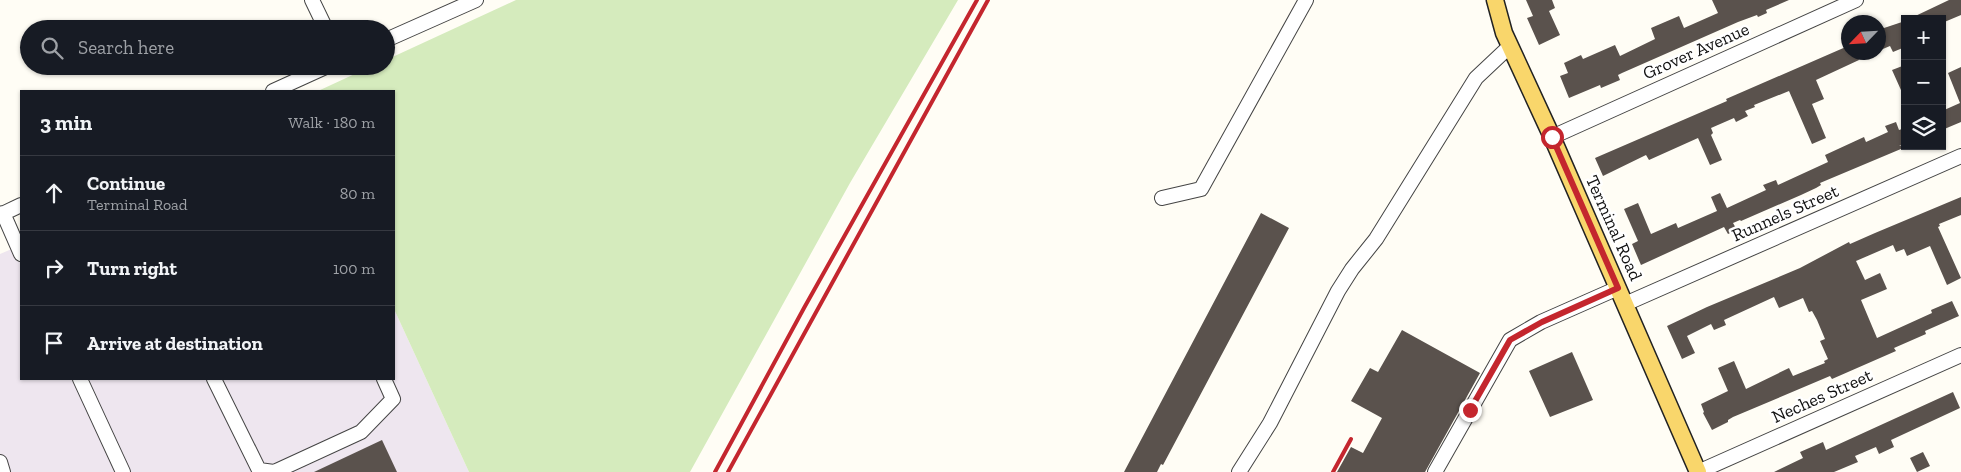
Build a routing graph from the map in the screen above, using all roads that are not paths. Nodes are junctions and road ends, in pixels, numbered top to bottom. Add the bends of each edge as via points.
1 (312, 0) edge
2 (476, 0) edge
3 (1306, 0) edge
4 (1495, 0) edge
5 (1856, 0) edge
6 (322, 20) edge
7 (395, 36) edge
8 (1510, 46) junction
9 (308, 75) edge
10 (275, 90) edge
11 (1552, 137) junction
12 (1961, 156) edge
13 (1162, 198) dead end
14 (20, 205) edge
15 (1, 214) edge
16 (20, 252) edge
17 (1618, 288) junction
18 (1625, 304) junction
19 (1961, 355) edge
20 (80, 380) edge
21 (214, 380) edge
22 (384, 380) edge
23 (0, 462) edge
24 (4, 472) edge
25 (123, 472) edge
26 (1239, 472) edge
27 (1434, 472) edge
28 (1698, 472) edge

1 - 6 street
2 - 7 street
3 - 13 street via 1201,189
4 - 8 main road, Terminal Road
5 - 11 street, Grover Avenue
8 - 11 main road, Terminal Road
8 - 26 street via 1476,78 1376,239 1352,269 1270,423
9 - 10 street
11 - 17 main road, Terminal Road
12 - 18 street, Runnels Street
14 - 15 street
15 - 16 street
17 - 18 main road, Terminal Road
17 - 27 street via 1510,340
18 - 28 main road, Terminal Road
19 - 28 street, Neches Street
20 - 25 street
21 - 22 street via 258,470 274,472 361,432 393,399
23 - 24 street

